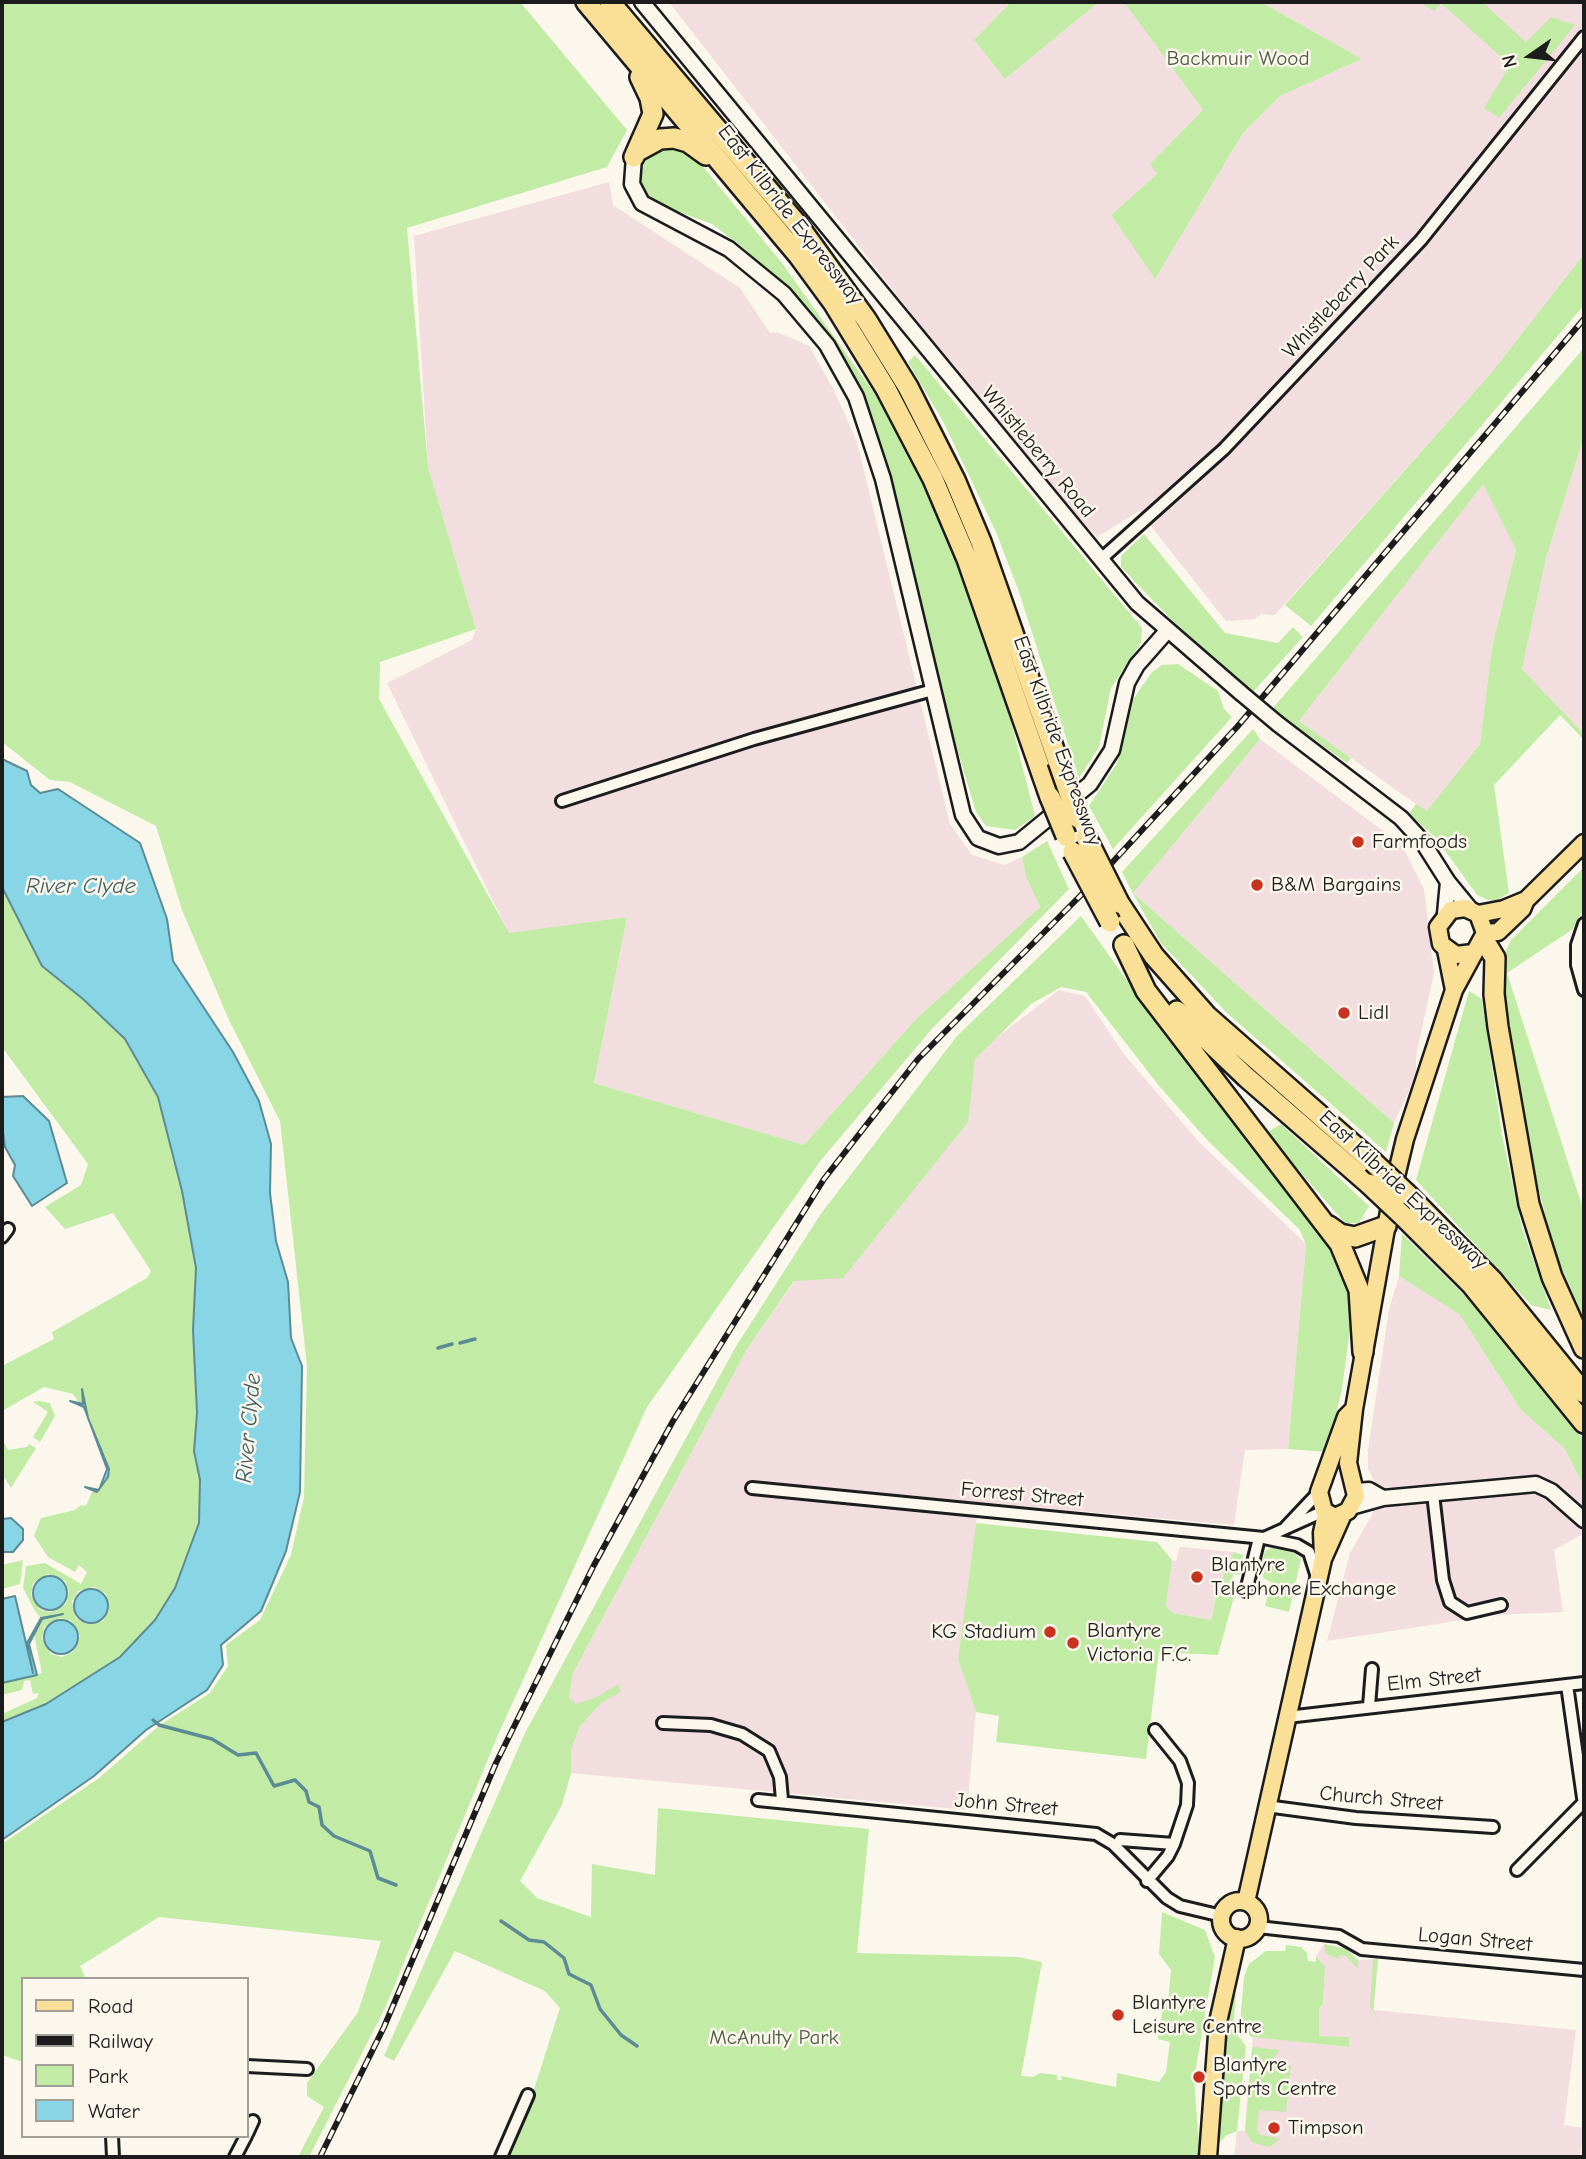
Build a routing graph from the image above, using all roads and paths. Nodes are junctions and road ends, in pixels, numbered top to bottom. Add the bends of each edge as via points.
1 (586, 2) edge
2 (610, 2) edge
3 (642, 2) edge
4 (1584, 37) edge
5 (636, 61) junction
6 (636, 154) junction
7 (724, 165) junction
8 (1100, 560) junction
9 (1167, 631) junction
10 (933, 690) junction
11 (562, 801) dead end
12 (1075, 842) junction
13 (1584, 843) edge
14 (1448, 882) junction
15 (1525, 900) junction
16 (1475, 912) junction
17 (1445, 914) junction
18 (1584, 924) edge
19 (1480, 942) junction
20 (1124, 945) junction
21 (1446, 950) junction
22 (1454, 990) junction
23 (1584, 990) edge
24 (1329, 1225) junction
25 (1385, 1226) junction
26 (1584, 1348) edge
27 (1363, 1352) junction
28 (1584, 1393) edge
29 (1354, 1409) junction
30 (1584, 1423) edge
31 (1321, 1487) junction
32 (752, 1488) dead end
33 (1356, 1488) junction
34 (1433, 1494) junction
35 (1382, 1498) junction
36 (1347, 1511) junction
37 (1325, 1513) junction
38 (1584, 1520) edge
39 (1286, 1527) junction
40 (1261, 1538) junction
41 (1323, 1559) junction
42 (1318, 1583) junction
43 (1246, 1591) dead end
44 (1501, 1605) dead end
45 (1371, 1669) dead end
46 (1584, 1683) edge
47 (1567, 1685) junction
48 (1369, 1706) junction
49 (1287, 1717) junction
50 (663, 1723) dead end
51 (1155, 1730) dead end
52 (758, 1800) dead end
53 (782, 1800) junction
54 (1584, 1804) edge
55 (1266, 1806) junction
56 (1493, 1827) dead end
57 (1120, 1840) dead end
58 (1174, 1844) junction
59 (1517, 1870) dead end
60 (1147, 1881) junction
61 (1247, 1902) junction
62 (1222, 1916) junction
63 (1258, 1927) junction
64 (1237, 1938) junction
65 (1584, 1970) edge
66 (248, 2066) edge
67 (307, 2069) dead end
68 (527, 2095) dead end
69 (253, 2121) dead end
70 (248, 2131) edge
71 (112, 2138) edge
72 (244, 2138) edge
73 (113, 2157) edge
74 (235, 2157) edge
75 (501, 2157) edge
76 (1208, 2157) edge

1 - 5 highway, East Kilbride Expressway
2 - 12 highway, East Kilbride Expressway, bridge via 798,225 866,318 908,387 981,542 1078,818
3 - 8 street, Whistleberry Road
4 - 8 street, Whistleberry Park via 1431,229 1224,449
5 - 6 highway via 653,114
5 - 7 highway, East Kilbride Expressway
6 - 7 highway via 660,139 674,138
6 - 10 street via 632,184 642,203 719,243 758,271 800,312 838,363 860,405 878,457
7 - 12 highway, East Kilbride Expressway, bridge via 834,304 918,447 975,580 1050,797
8 - 9 street, Whistleberry Road
9 - 10 street via 1126,682 1112,750 1097,775 1059,812 1011,845 982,841 965,821
9 - 14 street, Whistleberry Road, bridge via 1401,818 1427,847
10 - 11 street via 759,738
12 - 20 highway, East Kilbride Expressway, bridge
12 - 28 highway, East Kilbride Expressway, bridge via 1154,956 1207,1016 1407,1194 1493,1281
13 - 15 main road
14 - 16 street, Whistleberry Road
14 - 17 street
15 - 16 main road via 1504,909
15 - 19 main road via 1522,909 1498,932
16 - 17 main road via 1458,908
16 - 19 main road
17 - 21 main road via 1438,936
18 - 23 street via 1577,955
19 - 21 main road via 1462,956
19 - 22 main road
19 - 26 highway via 1494,958 1498,1027 1529,1204 1552,1277
20 - 24 highway via 1146,991
20 - 30 highway, East Kilbride Expressway, bridge via 1168,1002 1209,1044 1369,1184 1471,1283
21 - 22 main road
22 - 25 main road via 1405,1139
24 - 25 highway via 1340,1234 1355,1237
24 - 27 highway via 1354,1275 1362,1308
25 - 27 main road
27 - 29 main road
29 - 31 main road via 1346,1417
29 - 33 main road via 1348,1463
31 - 33 main road via 1330,1476 1342,1475
31 - 37 main road
31 - 39 street
32 - 40 street, Forrest Street
33 - 35 street
33 - 36 main road
34 - 35 street
34 - 38 street via 1536,1484
34 - 44 street via 1450,1602 1467,1612
35 - 36 street
36 - 37 main road via 1335,1517
36 - 41 main road
37 - 39 street
37 - 41 main road
39 - 40 street
40 - 42 street, Forrest Street via 1309,1552
40 - 43 street
41 - 42 main road
42 - 49 main road
45 - 48 street
46 - 47 street, Elm Street
47 - 48 street, Elm Street
47 - 54 street
48 - 49 street, Elm Street
49 - 55 main road
50 - 53 street via 711,1725 742,1734 769,1751 780,1777
51 - 58 street via 1180,1761 1188,1783
52 - 53 street, John Street
53 - 60 street, John Street via 1096,1834 1113,1844
54 - 59 street
55 - 56 street, Church Street via 1356,1818
55 - 61 main road
57 - 58 street
58 - 60 street
60 - 62 street, John Street via 1180,1906
61 - 62 main road via 1230,1904
61 - 63 main road via 1257,1911
62 - 64 main road via 1224,1930
63 - 64 main road via 1246,1938
63 - 65 street, Logan Street via 1339,1936 1362,1950
64 - 76 main road via 1218,2022
66 - 67 street
68 - 75 street
69 - 70 street
71 - 73 street
72 - 74 street

